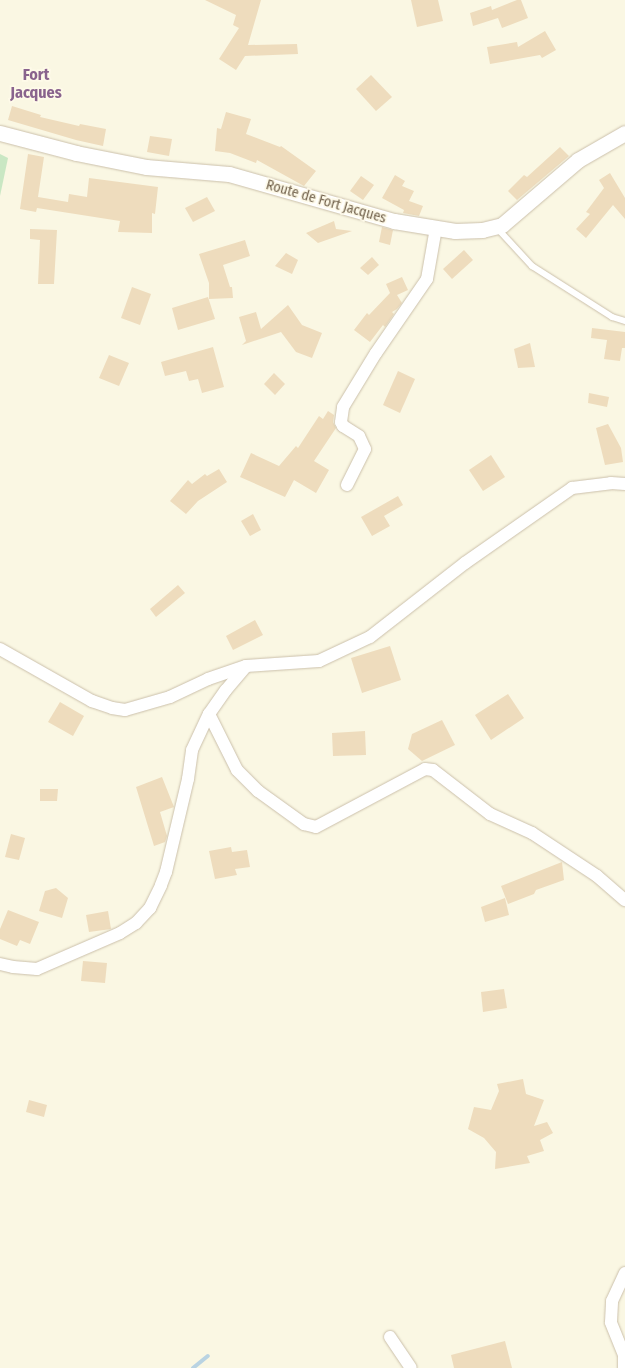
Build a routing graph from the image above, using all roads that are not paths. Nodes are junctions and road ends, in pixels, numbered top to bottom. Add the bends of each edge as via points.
1 (0, 133) edge
2 (625, 133) edge
3 (496, 226) junction
4 (436, 228) junction
5 (625, 321) edge
6 (625, 484) edge
7 (347, 486) dead end
8 (0, 650) edge
9 (246, 666) junction
10 (209, 714) junction
11 (625, 900) edge
12 (0, 957) edge
13 (0, 964) edge
14 (13, 967) junction
15 (625, 1273) edge
16 (390, 1337) dead end
17 (411, 1368) edge
18 (624, 1368) edge

1 - 4 street, Route de Fort Jacques via 146,166 228,174 379,217
2 - 3 street, Route de Fort Jacques via 578,160 525,207 502,225
3 - 4 street, Route de Fort Jacques via 482,230 455,231
3 - 5 lane via 532,266 612,317
4 - 7 street via 427,279 376,353 343,407 341,422 358,436 365,449
6 - 9 street via 611,482 572,488 465,563 370,637 319,661
8 - 9 street via 92,701 125,710 170,697 208,679
9 - 10 street
10 - 11 street via 237,770 258,791 304,824 316,827 426,769 433,770 490,814 532,833 597,876
10 - 14 street via 192,750 188,779 166,872 150,908 136,923 120,933 56,961 37,969
12 - 14 street
13 - 14 street
15 - 18 street via 612,1301 611,1322 624,1355
16 - 17 street

